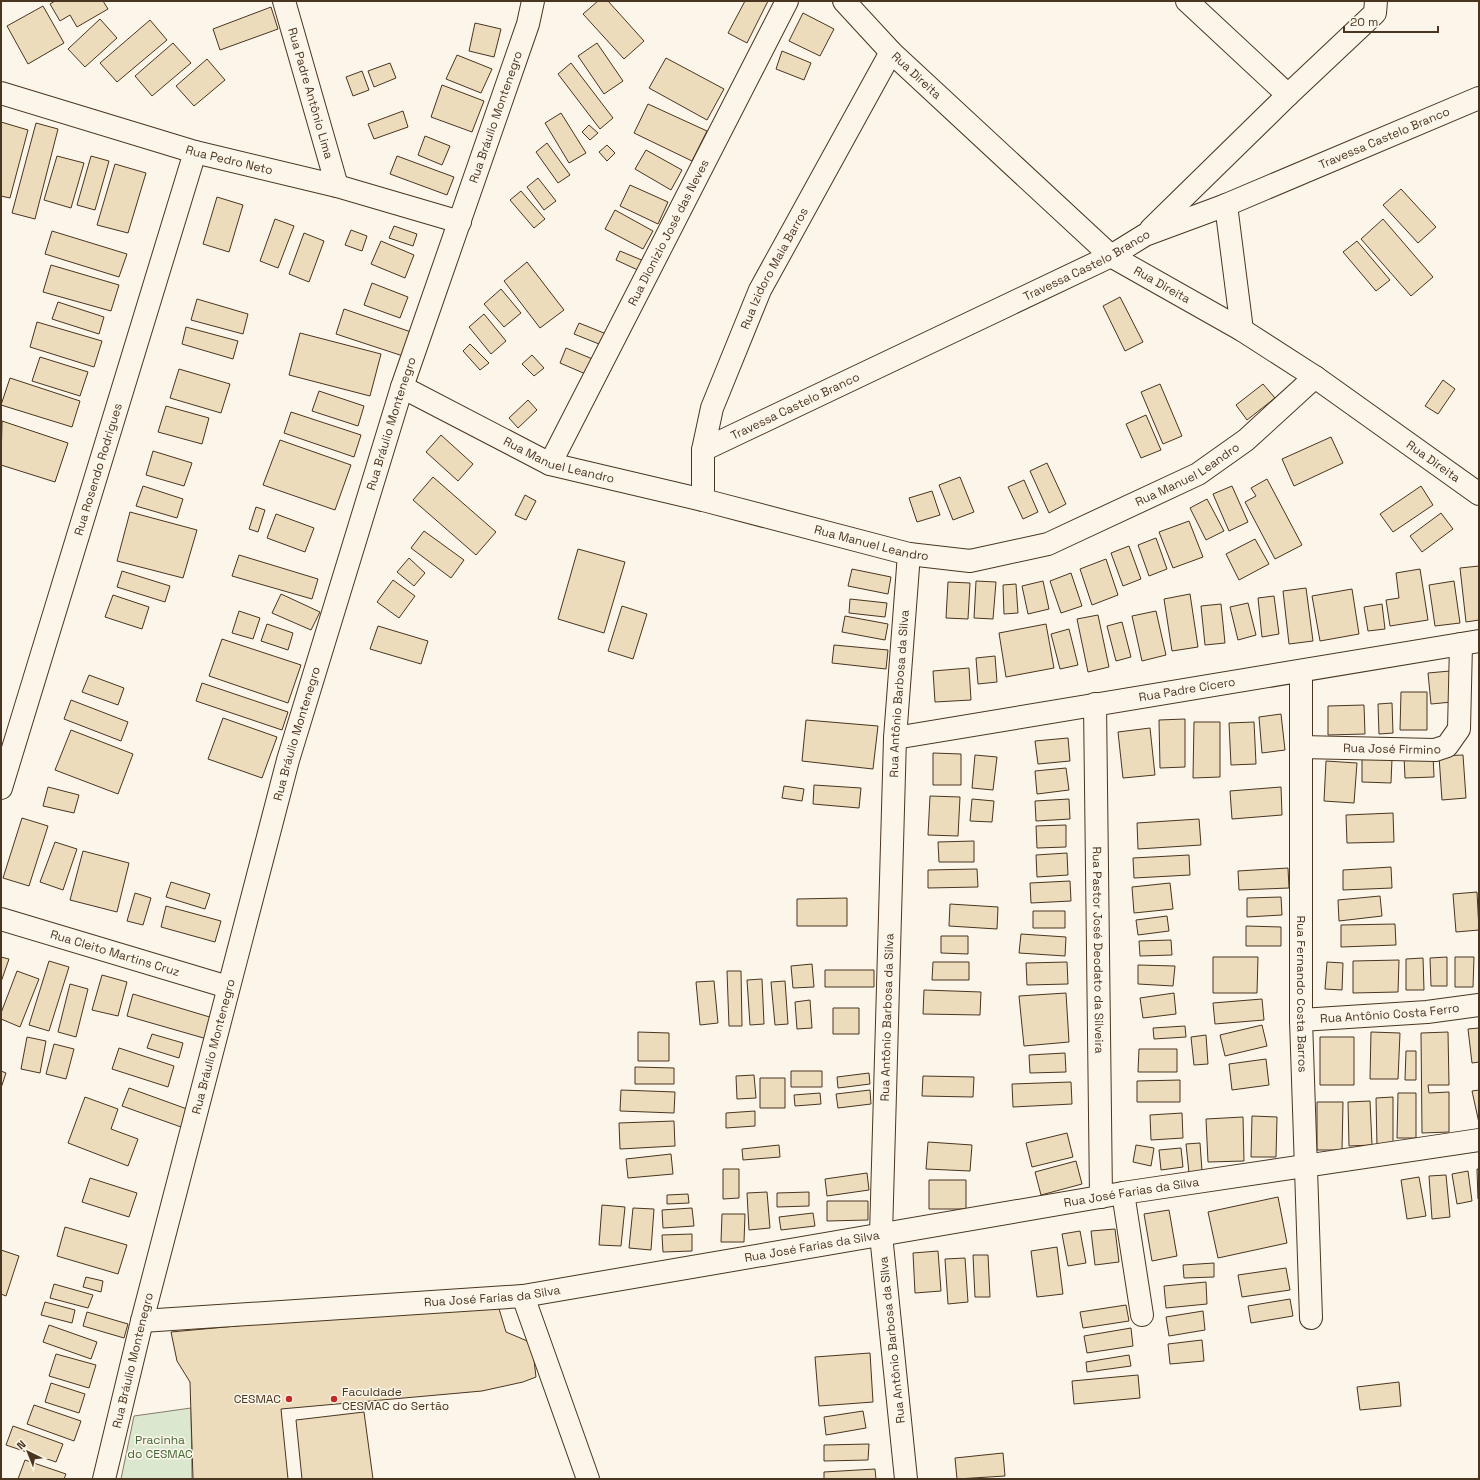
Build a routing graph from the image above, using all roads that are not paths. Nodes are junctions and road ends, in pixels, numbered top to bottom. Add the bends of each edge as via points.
1 (284, 1) edge
2 (533, 1) edge
3 (787, 1) edge
4 (844, 1) edge
5 (1187, 1) edge
6 (1376, 1) edge
7 (891, 52) junction
8 (1, 93) edge
9 (1288, 95) junction
10 (1479, 98) edge
11 (195, 152) junction
12 (337, 186) junction
13 (1226, 204) junction
14 (460, 222) junction
15 (1145, 235) junction
16 (1111, 256) junction
17 (1242, 330) junction
18 (1315, 377) junction
19 (402, 387) junction
20 (703, 450) junction
21 (550, 464) junction
22 (1479, 494) edge
23 (703, 500) junction
24 (909, 554) junction
25 (1470, 642) edge
26 (1301, 671) junction
27 (1095, 704) junction
28 (895, 738) junction
29 (1302, 747) junction
30 (1, 788) edge
31 (1, 919) edge
32 (228, 987) junction
33 (1479, 1005) edge
34 (1301, 1020) junction
35 (1479, 1140) edge
36 (1306, 1167) junction
37 (1123, 1193) junction
38 (1101, 1197) junction
39 (881, 1235) junction
40 (523, 1296) junction
41 (1142, 1315) dead end
42 (1311, 1318) dead end
43 (142, 1321) junction
44 (104, 1479) edge
45 (588, 1479) edge
46 (906, 1479) edge

1 - 12 street, Rua Padre Antônio Lima
2 - 14 street, Rua Bráulio Montenegro via 528,24
3 - 21 street, Rua Dionizio José das Neves
4 - 7 street, Rua Direita
5 - 9 street
6 - 9 street via 1375,13
7 - 16 street, Rua Direita
7 - 20 street, Rua Izidoro Maia Barros via 760,290 712,408
8 - 11 street, Rua Pedro Neto
9 - 15 street
10 - 13 street, Travessa Castelo Branco
11 - 12 street, Rua Pedro Neto
11 - 30 street, Rua Rosendo Rodrigues
12 - 14 street, Rua Pedro Neto
13 - 15 street, Travessa Castelo Branco
13 - 17 street
14 - 19 street, Rua Bráulio Montenegro
15 - 16 street, Travessa Castelo Branco
16 - 17 street, Rua Direita
16 - 20 street, Travessa Castelo Branco
17 - 18 street, Rua Direita
18 - 22 street, Rua Direita
18 - 24 street, Rua Manuel Leandro via 1246,440 1198,474 1048,544 970,562
19 - 21 street, Rua Manuel Leandro
19 - 32 street, Rua Bráulio Montenegro via 288,760
20 - 23 street, Rua Izidoro Maia Barros
21 - 23 street, Rua Manuel Leandro
23 - 24 street, Rua Manuel Leandro
24 - 28 street, Rua Antônio Barbosa da Silva
25 - 26 street, Rua Padre Cícero
25 - 29 street, Rua José Firmino via 1459,729 1447,746 1435,750
26 - 27 street, Rua Padre Cícero
26 - 29 street, Rua Fernando Costa Barros
27 - 28 street, Rua Padre Cícero
27 - 38 street, Rua Pastor José Deodato da Silveira
28 - 39 street, Rua Antônio Barbosa da Silva
29 - 34 street, Rua Fernando Costa Barros
31 - 32 street, Rua Cleito Martins Cruz
32 - 43 street, Rua Bráulio Montenegro
33 - 34 street, Rua Antônio Costa Ferro via 1427,1012
34 - 36 street, Rua Fernando Costa Barros
35 - 36 street, Rua José Farias da Silva
36 - 37 street, Rua José Farias da Silva
36 - 42 street, Rua Fernando Costa Barros
37 - 38 street, Rua José Farias da Silva
37 - 41 street
38 - 39 street, Rua José Farias da Silva
39 - 40 street, Rua José Farias da Silva
39 - 46 street, Rua Antônio Barbosa da Silva
40 - 43 street, Rua José Farias da Silva
40 - 45 street
43 - 44 street, Rua Bráulio Montenegro

